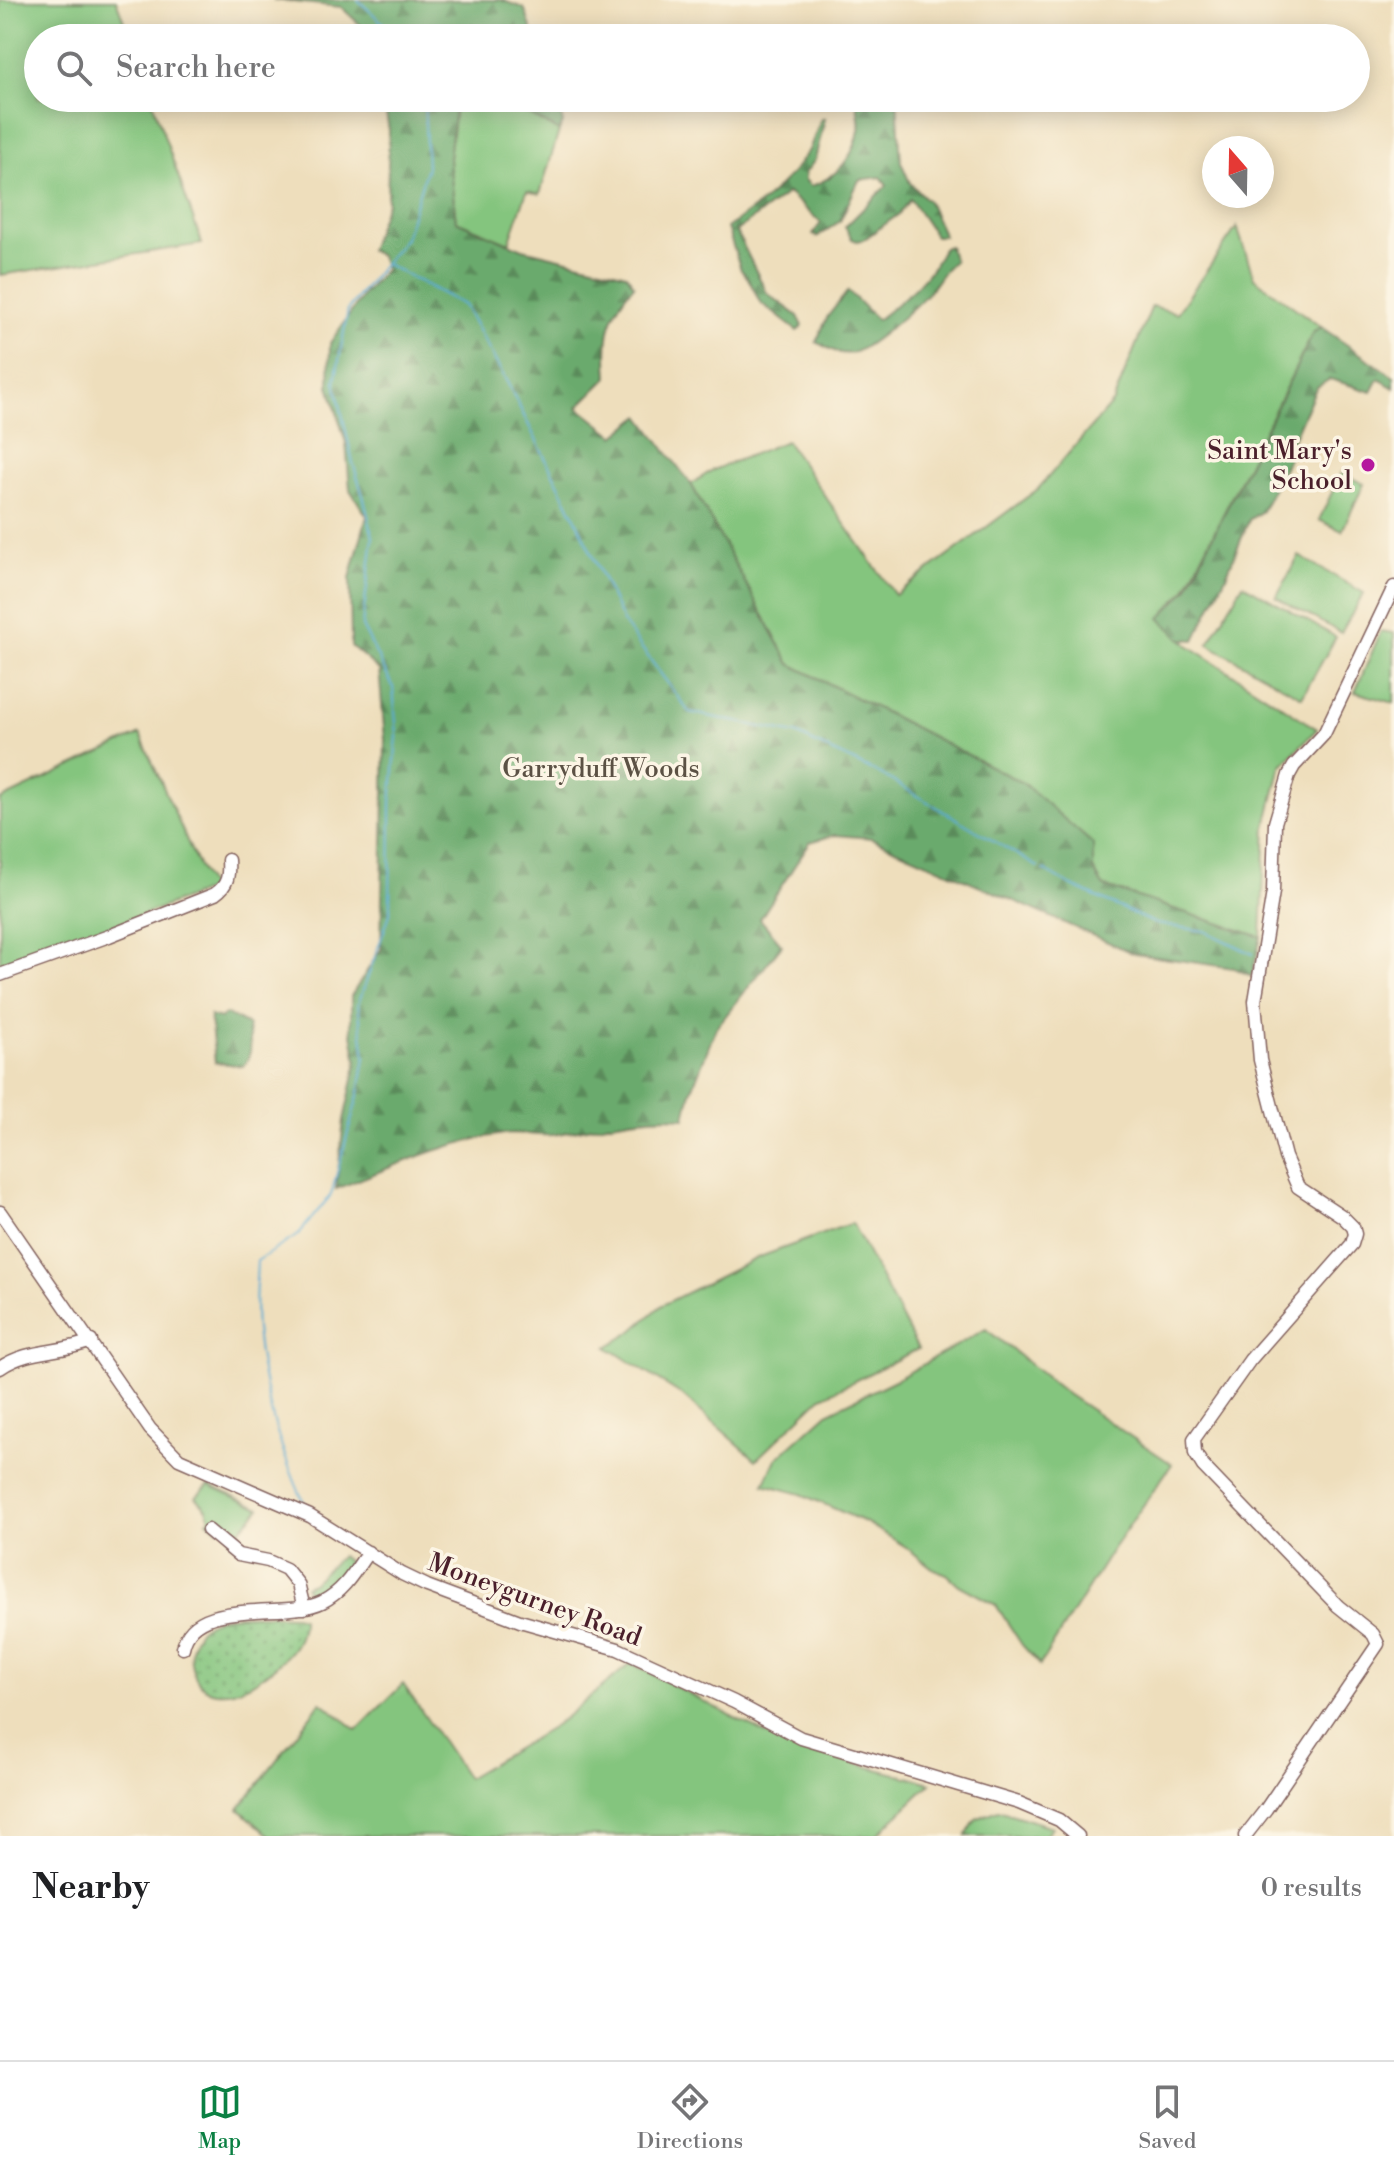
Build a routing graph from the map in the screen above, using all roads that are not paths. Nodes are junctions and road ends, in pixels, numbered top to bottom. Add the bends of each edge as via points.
1 (1394, 587) edge
2 (228, 860) dead end
3 (0, 975) edge
4 (0, 1212) edge
5 (91, 1341) junction
6 (0, 1368) edge
7 (228, 1527) dead end
8 (368, 1552) junction
9 (304, 1608) junction
10 (183, 1648) dead end
11 (1078, 1836) edge
12 (1245, 1836) edge

1 - 12 street via 1324,734 1289,775 1275,823 1273,892 1255,1001 1260,1060 1285,1157 1298,1187 1342,1216 1355,1234 1352,1244 1250,1360 1194,1439 1203,1466 1378,1644
2 - 3 street via 229,876 215,894
4 - 5 street, Moneygurney Road
5 - 6 street via 14,1358
5 - 8 street, Moneygurney Road via 150,1429 179,1459 310,1516
7 - 9 street via 213,1534 238,1555 286,1569 298,1584
8 - 9 street via 341,1590
8 - 11 street, Moneygurney Road via 427,1586 520,1621 618,1649 801,1738 1019,1803 1059,1820
9 - 10 street via 211,1619 188,1634

